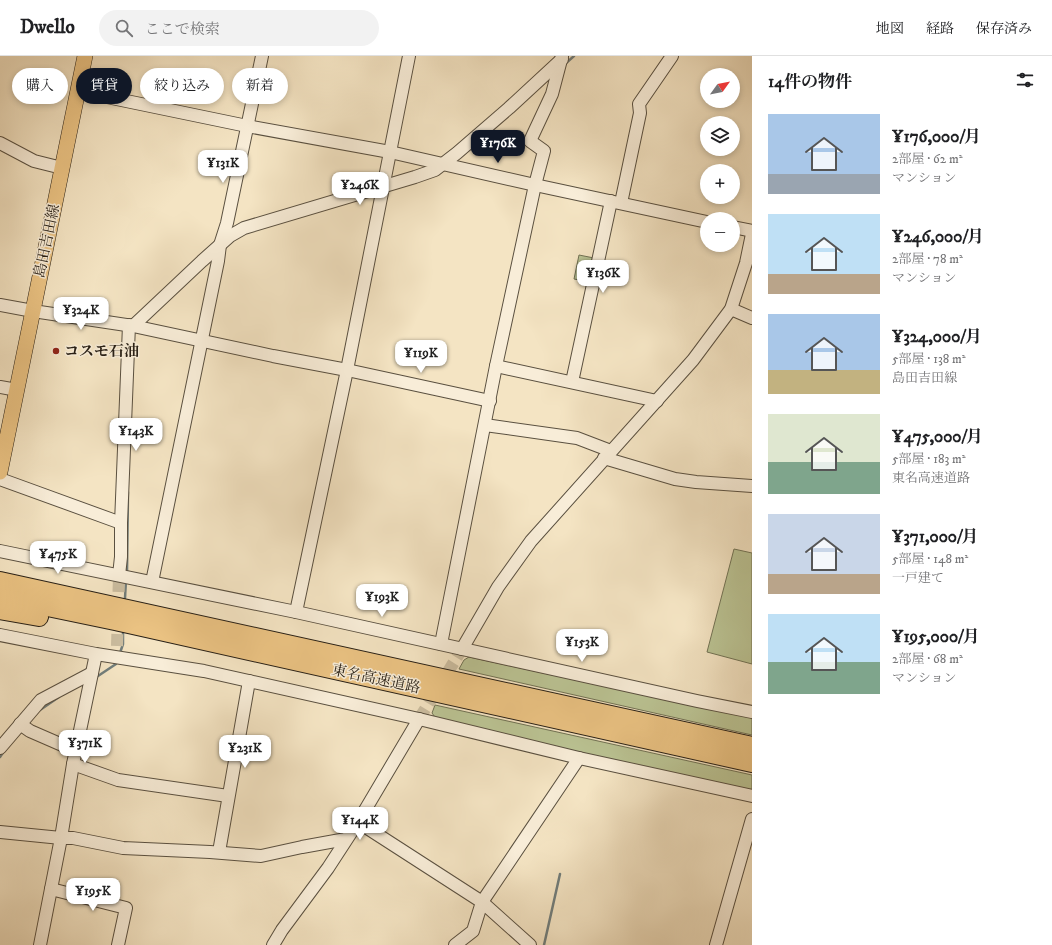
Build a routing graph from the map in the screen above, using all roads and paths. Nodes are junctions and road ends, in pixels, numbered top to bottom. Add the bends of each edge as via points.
1 (85, 56) edge
2 (262, 56) edge
3 (409, 56) edge
4 (672, 56) edge
5 (562, 58) edge
6 (83, 68) edge
7 (76, 102) edge
8 (132, 103) edge
9 (247, 126) junction
10 (0, 142) edge
11 (390, 152) junction
12 (447, 165) junction
13 (62, 168) junction
14 (535, 185) junction
15 (382, 191) junction
16 (616, 202) junction
17 (700, 220) edge
18 (740, 228) edge
19 (752, 231) edge
20 (752, 234) edge
21 (220, 245) junction
22 (0, 305) edge
23 (731, 309) junction
24 (33, 311) junction
25 (752, 318) edge
26 (135, 327) junction
27 (201, 341) junction
28 (496, 366) junction
29 (347, 370) junction
30 (572, 382) junction
31 (0, 387) edge
32 (17, 390) junction
33 (490, 401) junction
34 (657, 401) junction
35 (485, 425) junction
36 (608, 454) junction
37 (0, 472) edge
38 (0, 479) edge
39 (752, 486) edge
40 (122, 523) junction
41 (0, 551) edge
42 (124, 576) junction
43 (0, 581) edge
44 (152, 582) junction
45 (0, 597) edge
46 (0, 610) edge
47 (296, 612) junction
48 (0, 635) edge
49 (441, 644) junction
50 (462, 649) junction
51 (251, 652) junction
52 (96, 654) junction
53 (92, 673) junction
54 (248, 681) junction
55 (752, 712) edge
56 (419, 719) junction
57 (23, 726) junction
58 (752, 746) edge
59 (0, 748) edge
60 (76, 751) junction
61 (579, 758) junction
62 (752, 763) edge
63 (73, 764) junction
64 (228, 796) junction
65 (752, 796) edge
66 (752, 819) edge
67 (358, 822) junction
68 (0, 832) edge
69 (60, 838) junction
70 (346, 839) junction
71 (219, 852) junction
72 (51, 889) junction
73 (482, 902) junction
74 (40, 945) edge
75 (118, 945) edge
76 (273, 945) edge
77 (455, 945) edge
78 (530, 945) edge
79 (716, 945) edge

1 - 6 main road, 島田吉田線
2 - 9 street
3 - 11 street
4 - 16 street via 639,104 640,113
5 - 12 street
5 - 14 street via 552,94 530,141 544,151
7 - 13 main road, 島田吉田線
8 - 9 street
9 - 11 street
9 - 21 street
10 - 13 street via 34,161
11 - 12 street
11 - 15 street
12 - 14 street
12 - 15 street
13 - 24 main road, 島田吉田線
14 - 16 street
14 - 28 street
15 - 21 street via 244,228
15 - 29 street
16 - 17 street
16 - 30 street
18 - 19 street
20 - 23 street via 746,263
21 - 26 street via 152,307
21 - 27 street
22 - 24 street
23 - 25 street
23 - 34 street via 693,360
24 - 26 street
24 - 32 main road, 島田吉田線
26 - 27 street
26 - 40 street
27 - 29 street
27 - 44 street
28 - 30 street
28 - 33 street
29 - 33 street
29 - 47 street
30 - 34 street
31 - 32 street
32 - 37 main road, 島田吉田線
33 - 35 street
34 - 36 street
35 - 36 street via 577,438
35 - 49 street
36 - 39 street via 675,479
36 - 50 street via 531,541 498,587
38 - 40 street
40 - 42 street via 121,557
41 - 42 street
42 - 44 street
43 - 58 highway, 東名高速道路
44 - 47 street
45 - 51 highway, 東名高速道路
46 - 51 highway
47 - 49 street
48 - 52 street
49 - 50 street
50 - 55 street
51 - 62 highway, 東名高速道路
52 - 53 street
52 - 54 street via 117,655
53 - 57 street via 41,700
53 - 60 street
54 - 56 street
54 - 64 street
56 - 61 street
56 - 67 street
57 - 59 street
57 - 60 street
60 - 63 street
61 - 65 street
61 - 73 street
63 - 64 street via 118,780
63 - 69 street
64 - 71 street
66 - 79 street
67 - 70 street
67 - 73 street
68 - 69 street
69 - 71 street via 73,838 123,848
69 - 72 street
70 - 71 street via 261,856
70 - 76 street
72 - 74 street
72 - 75 street via 126,908
73 - 77 street via 473,930
73 - 78 street

